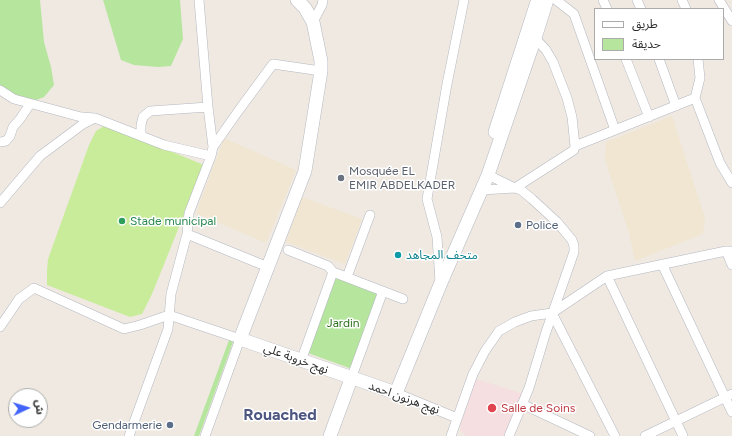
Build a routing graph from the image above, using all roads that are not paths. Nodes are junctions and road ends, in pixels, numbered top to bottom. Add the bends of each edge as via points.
1 (199, 0) edge
2 (297, 0) edge
3 (323, 0) edge
4 (464, 0) edge
5 (538, 0) edge
6 (547, 0) edge
7 (556, 0) edge
8 (724, 9) edge
9 (732, 21) edge
10 (313, 22) junction
11 (535, 38) junction
12 (626, 60) edge
13 (659, 60) edge
14 (698, 60) edge
15 (321, 72) junction
16 (0, 90) edge
17 (695, 98) junction
18 (34, 104) junction
19 (676, 106) junction
20 (208, 107) junction
21 (649, 117) junction
22 (95, 118) junction
23 (615, 130) junction
24 (141, 135) junction
25 (0, 142) edge
26 (575, 146) junction
27 (212, 151) junction
28 (488, 175) junction
29 (732, 182) edge
30 (515, 188) junction
31 (480, 192) junction
32 (0, 203) edge
33 (370, 215) dead end
34 (187, 234) junction
35 (288, 250) dead end
36 (729, 251) edge
37 (662, 264) junction
38 (732, 265) edge
39 (268, 267) junction
40 (333, 272) junction
41 (607, 276) junction
42 (347, 277) junction
43 (440, 285) junction
44 (383, 292) junction
45 (403, 300) dead end
46 (552, 313) junction
47 (169, 314) junction
48 (0, 327) edge
49 (240, 339) junction
50 (301, 361) junction
51 (351, 379) junction
52 (401, 395) junction
53 (729, 395) edge
54 (522, 404) junction
55 (732, 412) edge
56 (458, 418) junction
57 (676, 421) junction
58 (129, 436) edge
59 (205, 436) edge
60 (330, 436) edge
61 (451, 436) edge
62 (509, 436) edge
63 (590, 436) edge
64 (615, 436) edge
65 (645, 436) edge
66 (683, 436) edge

1 - 20 street
2 - 10 main road
3 - 10 street
4 - 43 street via 446,84 427,199 437,237
5 - 31 main road via 485,163
6 - 11 main road
7 - 23 street via 574,14
8 - 9 street
10 - 15 main road
11 - 26 street via 553,62 568,98
11 - 28 main road
12 - 21 street
13 - 19 street
14 - 17 street via 700,78
15 - 27 street via 273,64
15 - 39 main road via 305,171
16 - 18 street via 14,99
17 - 19 street
17 - 29 street via 720,163
18 - 22 street via 81,117
18 - 25 street via 30,104 6,141
19 - 21 street
20 - 24 street via 150,111 141,125
20 - 27 street
21 - 23 street
22 - 24 street
22 - 32 street via 40,156
23 - 26 street
24 - 27 street via 164,145
26 - 30 street via 574,150
27 - 34 street via 189,213
28 - 30 street
28 - 31 main road
30 - 31 street
30 - 46 street via 532,198 572,240 574,252
31 - 43 main road
33 - 42 street
34 - 39 street
34 - 47 street via 171,294
35 - 40 street via 328,266
36 - 37 street
36 - 38 street
37 - 41 street
37 - 53 street
39 - 49 main road
40 - 42 street
40 - 50 street
41 - 46 street
41 - 57 street
42 - 44 street
43 - 52 main road
44 - 45 street
44 - 51 street
46 - 54 street
46 - 56 street via 531,316 499,331 473,374
46 - 64 street
47 - 48 street via 124,329 34,288 19,299
47 - 49 street
47 - 58 street via 168,329
49 - 50 main road, نهج خروبة علي
49 - 59 street
50 - 51 main road, نهج خروبة علي
51 - 52 main road, نهج هرنون احمد
51 - 60 main road
52 - 56 street, نهج هرنون احمد
53 - 55 street
53 - 57 street
54 - 62 street
54 - 63 street
56 - 61 street
57 - 65 street
57 - 66 street

